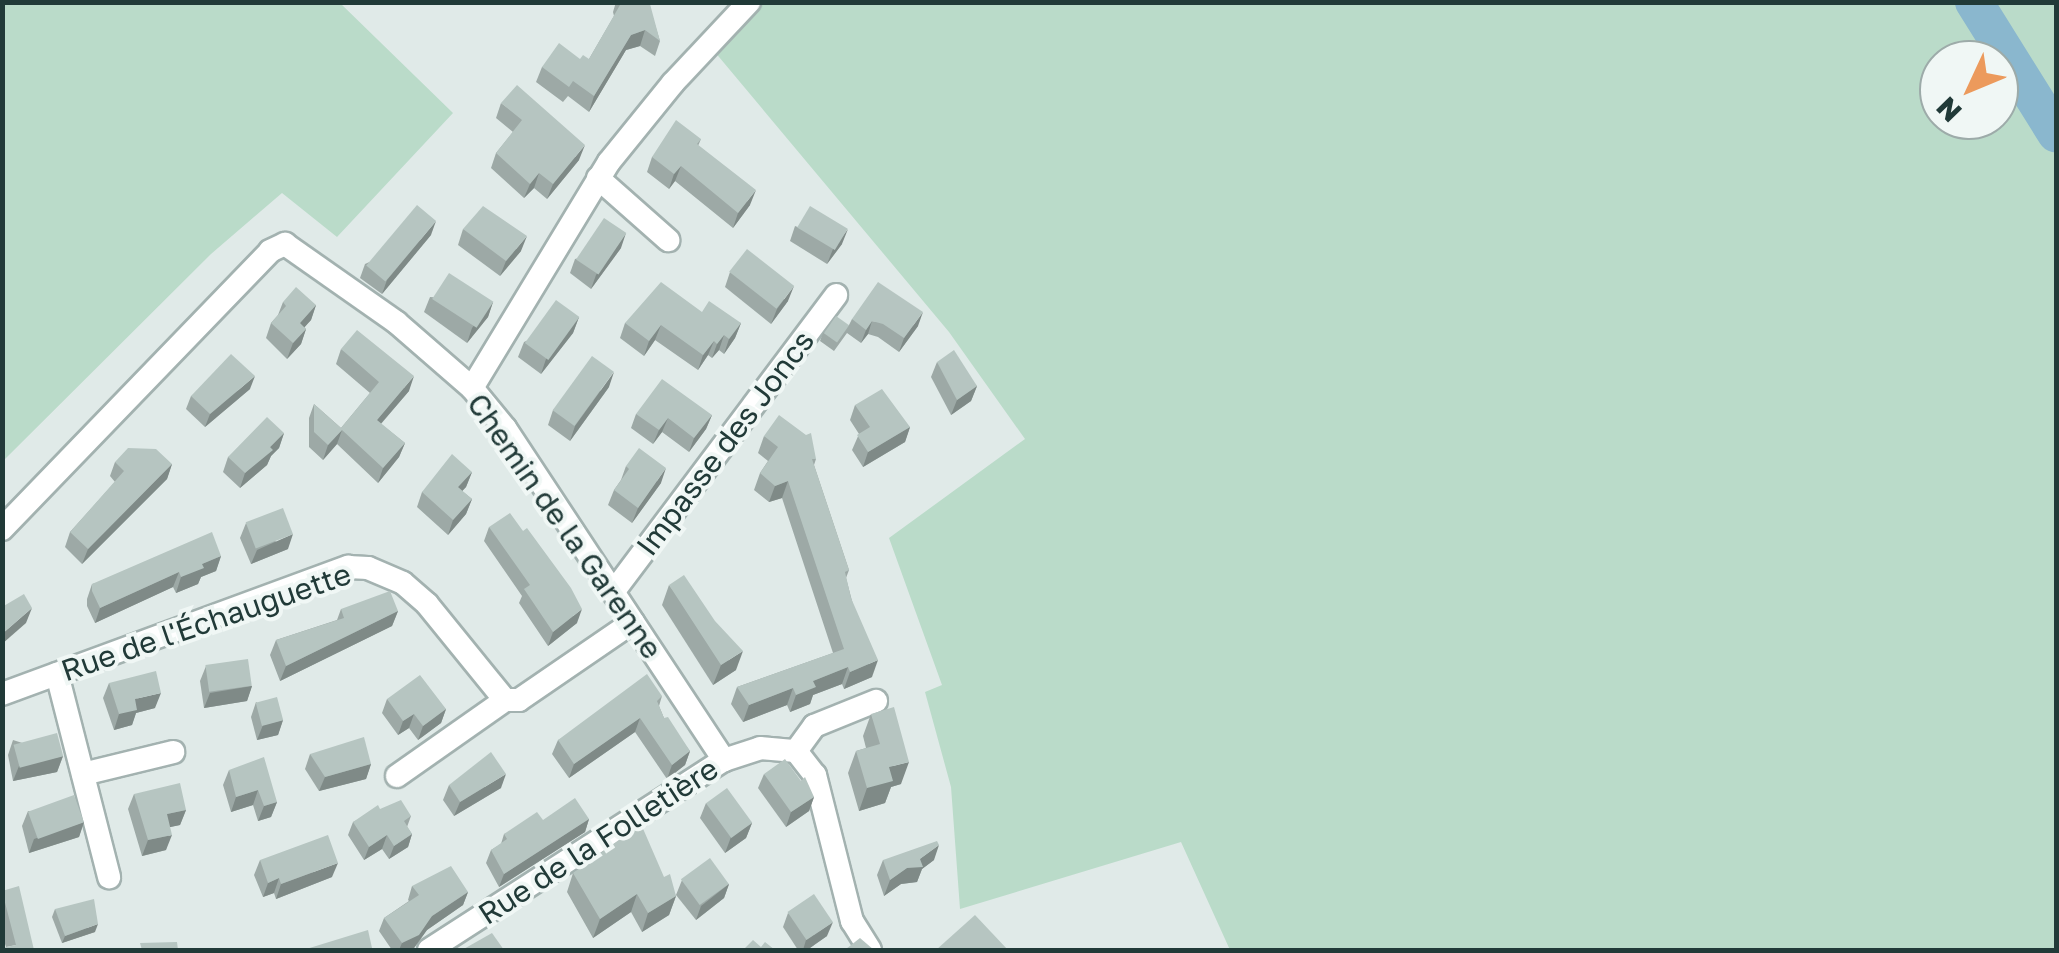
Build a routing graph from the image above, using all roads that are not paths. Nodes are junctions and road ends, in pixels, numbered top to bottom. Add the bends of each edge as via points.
1 (749, 2) edge
2 (598, 178) junction
3 (668, 240) dead end
4 (836, 295) dead end
5 (472, 388) junction
6 (2, 530) edge
7 (614, 591) junction
8 (633, 622) junction
9 (56, 674) junction
10 (2, 694) edge
11 (505, 700) junction
12 (876, 701) dead end
13 (173, 752) dead end
14 (796, 752) junction
15 (724, 760) junction
16 (82, 774) junction
17 (397, 776) dead end
18 (109, 877) dead end
19 (429, 950) edge
20 (870, 950) edge

1 - 2 street
2 - 3 street
2 - 5 street
4 - 7 street, Impasse des Joncs
5 - 6 street, Chemin de la Garenne via 396,322 285,244 270,251
5 - 7 street, Chemin de la Garenne
7 - 8 street, Chemin de la Garenne
8 - 11 street via 519,700
8 - 15 street, Chemin de la Garenne
9 - 10 street, Rue de l'Échauguette
9 - 11 street, Rue de l'Échauguette via 348,567 368,568 403,582 427,604
9 - 16 street
11 - 17 street
12 - 14 street via 814,726
13 - 16 street
14 - 15 street, Rue de la Folletière via 760,748
14 - 20 street via 815,775 852,921
15 - 19 street, Rue de la Folletière
16 - 18 street

